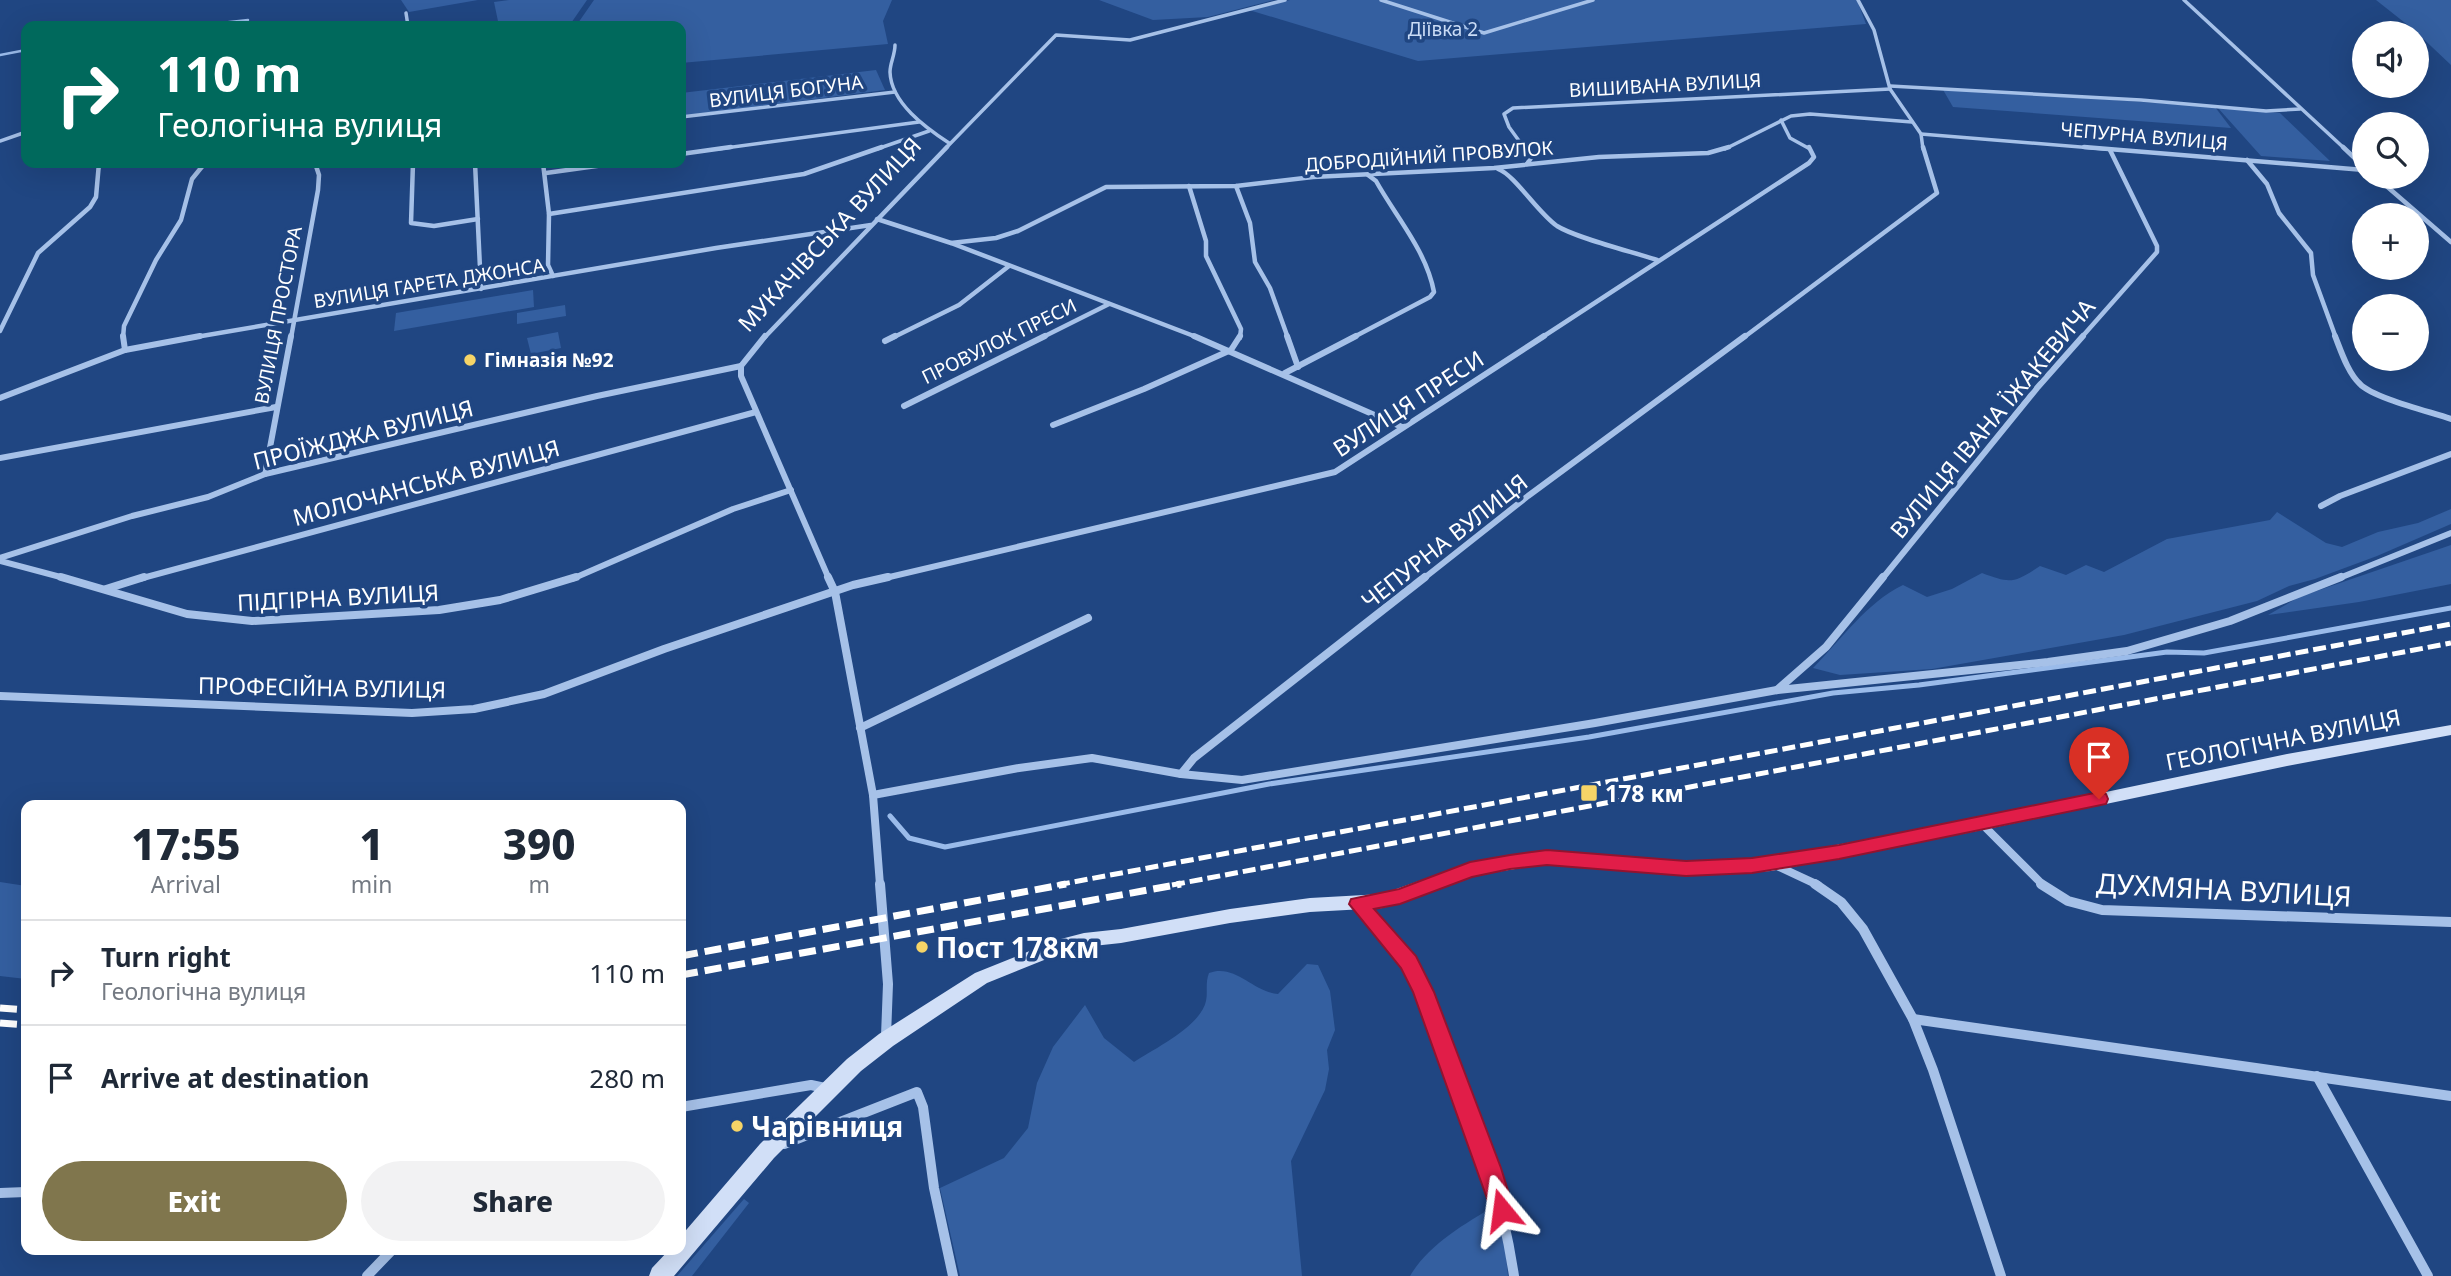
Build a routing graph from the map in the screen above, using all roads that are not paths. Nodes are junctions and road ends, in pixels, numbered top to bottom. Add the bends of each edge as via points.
1 (1285, 0) edge
2 (1381, 0) edge
3 (1593, 0) edge
4 (1858, 0) edge
5 (2184, 0) edge
6 (406, 13) dead end
7 (407, 21) edge
8 (895, 45) dead end
9 (1890, 88) junction
10 (895, 92) junction
11 (2300, 109) junction
12 (686, 116) edge
13 (1781, 120) junction
14 (919, 122) junction
15 (1912, 122) junction
16 (929, 131) junction
17 (21, 134) edge
18 (1921, 134) junction
19 (0, 141) edge
20 (949, 144) junction
21 (2110, 150) junction
22 (686, 153) edge
23 (2352, 157) edge
24 (2247, 160) junction
25 (1527, 164) junction
26 (2352, 167) edge
27 (99, 168) edge
28 (201, 168) edge
29 (316, 168) edge
30 (413, 168) edge
31 (475, 168) edge
32 (544, 168) edge
33 (582, 168) edge
34 (1494, 168) junction
35 (546, 173) junction
36 (1368, 175) junction
37 (1189, 186) junction
38 (1236, 186) junction
39 (2390, 189) edge
40 (549, 214) junction
41 (478, 219) junction
42 (877, 219) junction
43 (871, 225) junction
44 (2451, 242) edge
45 (951, 243) junction
46 (1657, 260) junction
47 (1009, 266) junction
48 (553, 276) junction
49 (481, 289) junction
50 (1109, 304) junction
51 (296, 319) junction
52 (0, 331) edge
53 (885, 341) dead end
54 (1231, 350) junction
55 (125, 351) junction
56 (741, 366) junction
57 (1298, 367) junction
58 (1285, 373) junction
59 (0, 398) edge
60 (904, 406) dead end
61 (276, 407) junction
62 (756, 412) junction
63 (2451, 419) edge
64 (1053, 425) dead end
65 (1402, 428) junction
66 (2451, 454) edge
67 (0, 458) edge
68 (265, 474) junction
69 (791, 490) junction
70 (2321, 506) dead end
71 (2451, 533) edge
72 (0, 559) edge
73 (106, 589) junction
74 (835, 592) junction
75 (1088, 618) dead end
76 (1777, 690) junction
77 (0, 696) edge
78 (860, 728) junction
79 (2451, 730) edge
80 (1181, 774) junction
81 (873, 795) junction
82 (1982, 824) junction
83 (1771, 864) junction
84 (1358, 904) junction
85 (2451, 922) edge
86 (1913, 1019) junction
87 (886, 1040) junction
88 (2317, 1076) junction
89 (829, 1088) junction
90 (2451, 1096) edge
91 (686, 1106) edge
92 (767, 1151) junction
93 (21, 1192) edge
94 (0, 1193) edge
95 (686, 1246) edge
96 (387, 1255) edge
97 (678, 1255) edge
98 (367, 1276) edge
99 (660, 1276) edge
100 (953, 1276) edge
101 (1514, 1276) edge
102 (2001, 1276) edge
103 (2428, 1276) edge

1 - 20 street, МУКАЧІВСЬКА ВУЛИЦЯ via 1130,40 1056,36
2 - 3 street via 1484,33
4 - 9 street, ЧЕПУРНА ВУЛИЦЯ via 1874,30
5 - 11 street
6 - 7 street
8 - 10 street via 890,69
9 - 11 street, ВИШИВАНА ВУЛИЦЯ via 2266,111
9 - 15 street, ЧЕПУРНА ВУЛИЦЯ
9 - 25 street, ВИШИВАНА ВУЛИЦЯ via 1513,108 1504,114 1531,158
10 - 12 street, ВУЛИЦЯ БОГУНА
10 - 14 street
11 - 23 street
13 - 15 street, ДОБРОДІЙНИЙ ПРОВУЛОК via 1810,114
13 - 25 street, ДОБРОДІЙНИЙ ПРОВУЛОК via 1719,152
13 - 46 street, ВУЛИЦЯ ПРЕСИ via 1790,138 1812,149 1809,163
14 - 16 street
14 - 22 street
15 - 18 street, ЧЕПУРНА ВУЛИЦЯ
16 - 20 street
16 - 40 street via 804,174
17 - 19 street
18 - 21 street, ЧЕПУРНА ВУЛИЦЯ
18 - 80 street, ЧЕПУРНА ВУЛИЦЯ via 1937,193 1929,201 1528,496 1194,758
20 - 42 street, МУКАЧІВСЬКА ВУЛИЦЯ
21 - 24 street, ЧЕПУРНА ВУЛИЦЯ
21 - 76 street, ВУЛИЦЯ ІВАНА ЇЖАКЕВИЧА via 2157,252 2037,387 1826,647
24 - 26 street, ЧЕПУРНА ВУЛИЦЯ
24 - 63 street via 2267,184 2279,213 2311,253 2313,275 2342,355 2360,384
25 - 34 street, ДОБРОДІЙНИЙ ПРОВУЛОК
27 - 52 street via 96,197 90,207 38,253
28 - 55 street via 192,179 181,220 124,326
29 - 51 street, ВУЛИЦЯ ПРОСТОРА
30 - 41 street via 411,223 430,226
31 - 41 street
32 - 35 street
33 - 35 street
34 - 36 street, ДОБРОДІЙНИЙ ПРОВУЛОК
34 - 46 street via 1506,172 1537,210 1560,228
35 - 40 street
36 - 38 street, ДОБРОДІЙНИЙ ПРОВУЛОК
36 - 57 street via 1410,236 1434,292
37 - 38 street, ДОБРОДІЙНИЙ ПРОВУЛОК
37 - 45 street, ДОБРОДІЙНИЙ ПРОВУЛОК via 1106,187 1018,231
37 - 54 street via 1206,241 1206,256 1241,329 1240,340
38 - 57 street via 1250,223 1255,262 1270,288
39 - 44 street
40 - 48 street via 548,265
41 - 49 street
42 - 43 street, МУКАЧІВСЬКА ВУЛИЦЯ
42 - 45 street, ПРОВУЛОК ПРЕСИ
43 - 48 street, ВУЛИЦЯ ГАРЕТА ДЖОНСА
43 - 56 street, МУКАЧІВСЬКА ВУЛИЦЯ via 779,319
45 - 47 street, ПРОВУЛОК ПРЕСИ
46 - 65 street, ВУЛИЦЯ ПРЕСИ
47 - 50 street, ПРОВУЛОК ПРЕСИ
47 - 53 street via 959,305
48 - 49 street, ВУЛИЦЯ ГАРЕТА ДЖОНСА
49 - 51 street, ВУЛИЦЯ ГАРЕТА ДЖОНСА
50 - 54 street, ПРОВУЛОК ПРЕСИ
50 - 60 street, ПРОВУЛОК ПРЕСИ
51 - 55 street, ВУЛИЦЯ ГАРЕТА ДЖОНСА
51 - 61 street, ВУЛИЦЯ ПРОСТОРА
54 - 58 street, ПРОВУЛОК ПРЕСИ
54 - 64 street
55 - 59 street, ВУЛИЦЯ ГАРЕТА ДЖОНСА
56 - 62 street, МУКАЧІВСЬКА ВУЛИЦЯ
56 - 68 street, ПРОЇЖДЖА ВУЛИЦЯ
57 - 58 street
58 - 65 street, ПРОВУЛОК ПРЕСИ
61 - 67 street
61 - 68 street, ВУЛИЦЯ ПРОСТОРА
62 - 69 street, МУКАЧІВСЬКА ВУЛИЦЯ
62 - 73 street, МОЛОЧАНСЬКА ВУЛИЦЯ
65 - 74 street, ВУЛИЦЯ ПРЕСИ via 1335,472 1306,481 915,569
66 - 70 street
68 - 72 street, ПРОЇЖДЖА ВУЛИЦЯ via 208,497 132,516
69 - 73 street, ПІДГІРНА ВУЛИЦЯ via 557,584 446,611 216,620
69 - 74 street, МУКАЧІВСЬКА ВУЛИЦЯ
71 - 76 street via 2230,621 2127,651
72 - 73 street, ПІДГІРНА ВУЛИЦЯ
74 - 77 street, ПРОФЕСІЙНА ВУЛИЦЯ via 544,694 474,709 412,713
74 - 78 street, МУКАЧІВСЬКА ВУЛИЦЯ
75 - 78 street
76 - 80 street via 1242,780
78 - 81 street, МУКАЧІВСЬКА ВУЛИЦЯ
79 - 82 street, ГЕОЛОГІЧНА ВУЛИЦЯ
80 - 81 street via 1092,758
81 - 87 street, МУКАЧІВСЬКА ВУЛИЦЯ via 888,984
82 - 83 street, ГЕОЛОГІЧНА ВУЛИЦЯ
82 - 85 street, ДУХМЯНА ВУЛИЦЯ via 2044,887 2068,901 2102,910
83 - 84 street, ГЕОЛОГІЧНА ВУЛИЦЯ via 1686,869 1547,858 1470,870 1400,896
83 - 86 street via 1810,880 1841,902 1863,929
84 - 87 street, ГЕОЛОГІЧНА ВУЛИЦЯ via 1310,905 1084,940 1016,962 970,985
84 - 101 street via 1409,962 1423,992 1498,1191
86 - 88 street
86 - 102 street
87 - 89 street
88 - 90 street
88 - 103 street
89 - 91 street via 811,1085
89 - 92 street
92 - 95 street
92 - 100 street via 917,1092
93 - 94 street
96 - 98 street
97 - 99 street

